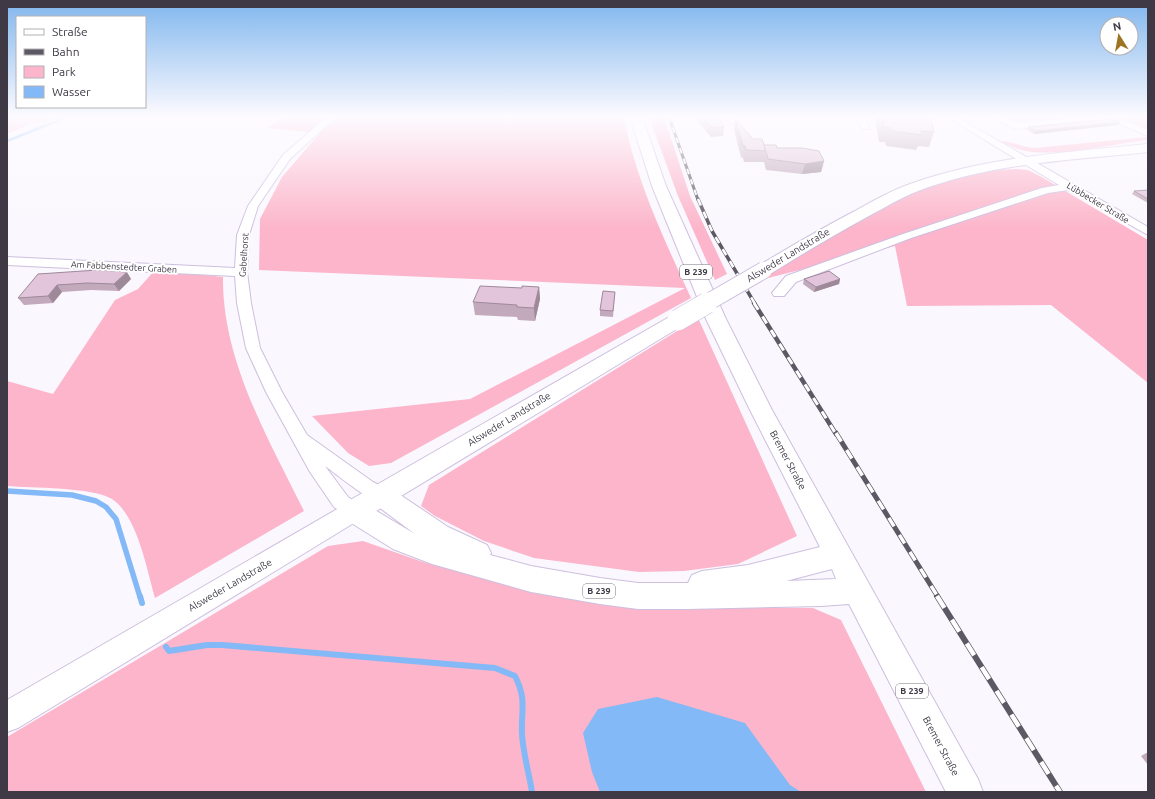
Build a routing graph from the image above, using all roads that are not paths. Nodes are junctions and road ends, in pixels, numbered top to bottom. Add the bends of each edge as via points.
1 (289, 154) edge
2 (648, 154) edge
3 (1015, 154) edge
4 (1089, 154) edge
5 (1027, 161) junction
6 (1070, 186) junction
7 (1148, 232) edge
8 (7, 261) edge
9 (241, 272) junction
10 (779, 293) dead end
11 (300, 438) junction
12 (381, 495) junction
13 (354, 511) junction
14 (840, 556) junction
15 (858, 590) junction
16 (7, 716) edge
17 (965, 792) edge

1 - 9 street, Gabelhorst via 253,206 243,235
2 - 14 main road, Bremer Straße / B 239 via 661,192 716,319 761,410
3 - 5 street, Lübbecker Straße
4 - 5 main road, Alsweder Landstraße
5 - 6 street, Lübbecker Straße
5 - 12 main road, Alsweder Landstraße, bridge via 957,174 884,201 828,231
6 - 7 street, Lübbecker Straße
6 - 10 street via 1046,190 907,236 791,279
8 - 9 street, Am Fabbenstedter Graben
9 - 11 street, Gabelhorst via 253,348
11 - 12 street, Gabelhorst
11 - 13 street, Gabelhorst via 340,502
12 - 13 main road, Alsweder Landstraße
12 - 14 main road, B 239 via 430,529 475,553 534,570 599,582 685,586 748,578
13 - 15 main road, B 239 via 403,541 432,552 532,579 600,591 638,596 687,596
13 - 16 street, Alsweder Landstraße
14 - 15 main road, Bremer Straße / B 239
15 - 17 main road, Bremer Straße / B 239

